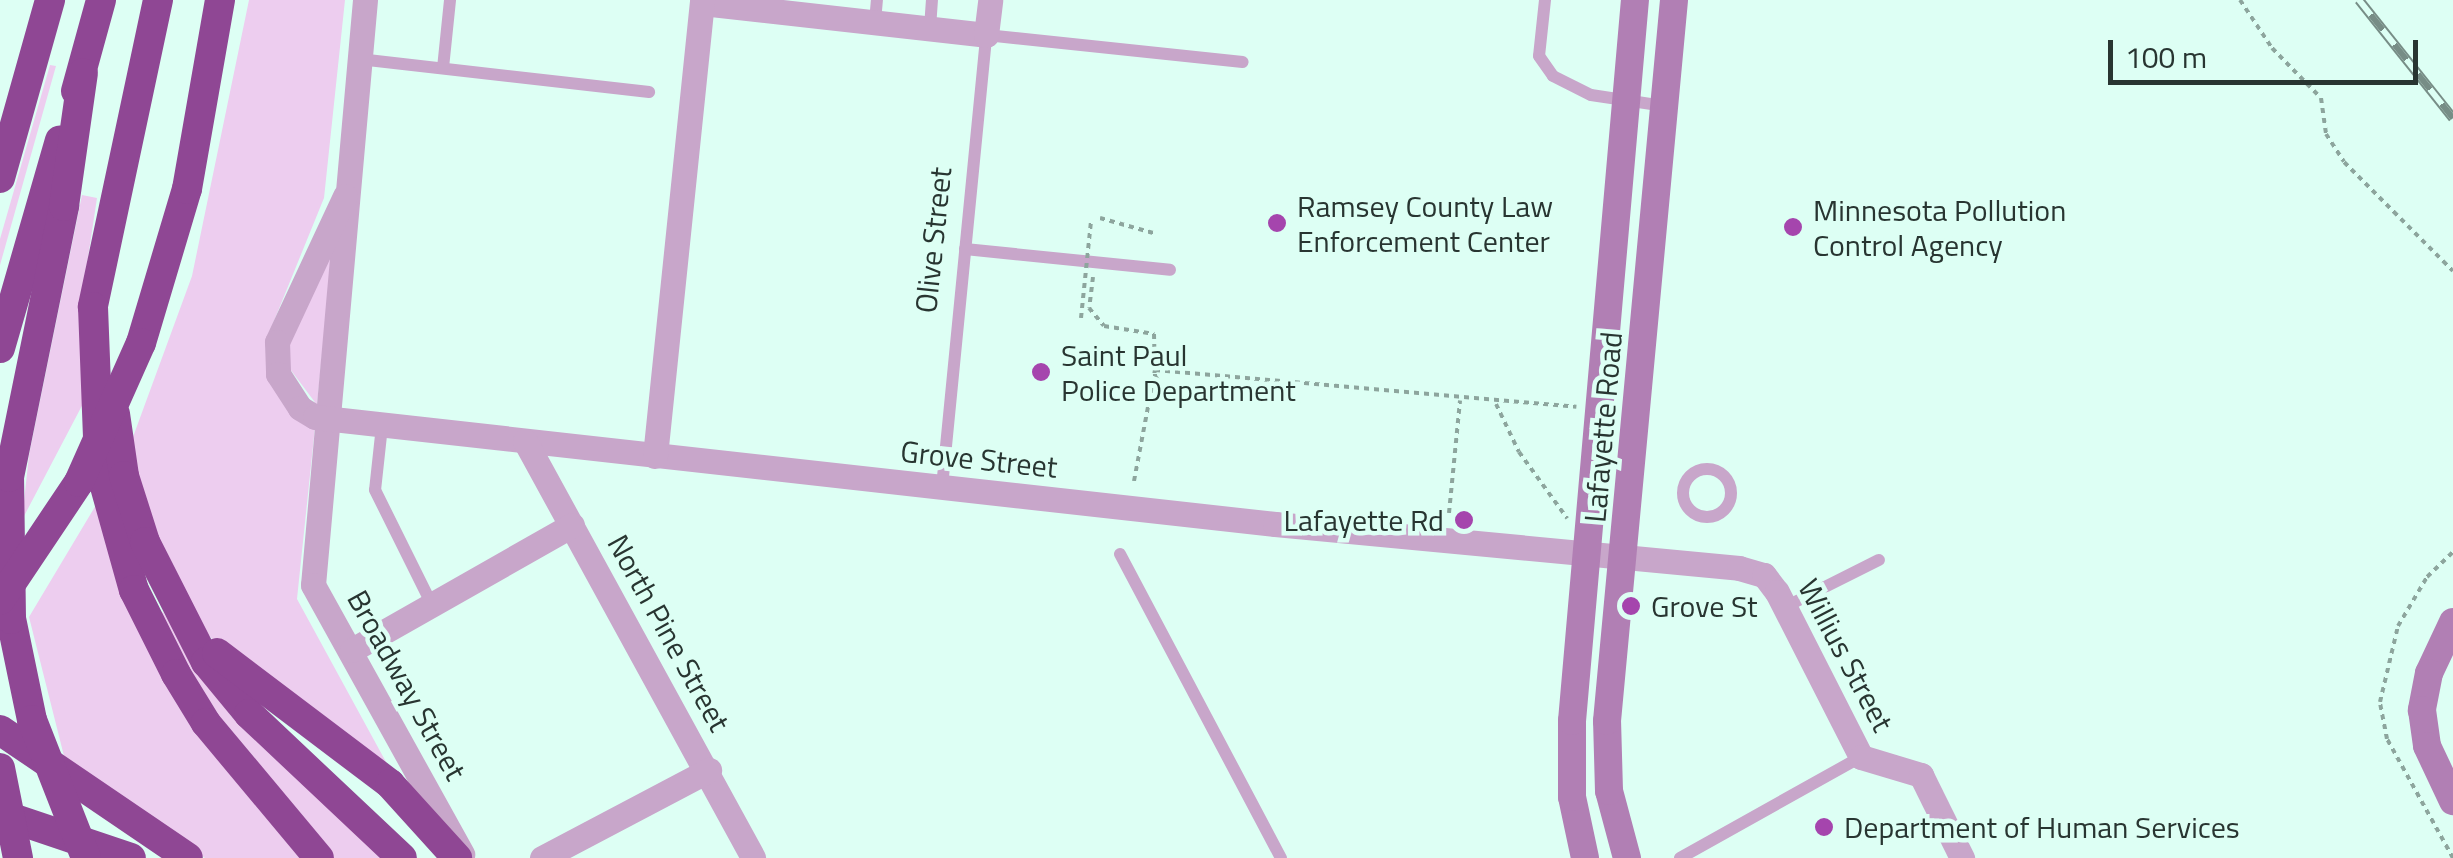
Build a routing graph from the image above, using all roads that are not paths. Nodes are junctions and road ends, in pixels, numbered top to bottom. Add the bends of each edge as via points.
1 (50, 0) edge
2 (101, 0) edge
3 (158, 0) edge
4 (220, 0) edge
5 (365, 0) edge
6 (450, 0) edge
7 (932, 0) edge
8 (990, 0) edge
9 (1545, 0) edge
10 (1635, 0) edge
11 (1674, 0) edge
12 (702, 2) edge
13 (876, 11) edge
14 (930, 28) junction
15 (986, 34) junction
16 (358, 58) junction
17 (1243, 62) dead end
18 (443, 68) junction
19 (83, 73) junction
20 (649, 92) dead end
21 (1630, 102) junction
22 (1666, 106) junction
23 (0, 178) edge
24 (345, 196) junction
25 (965, 249) junction
26 (1170, 270) dead end
27 (101, 287) junction
28 (0, 348) edge
29 (328, 420) junction
30 (382, 426) junction
31 (526, 441) junction
32 (656, 456) junction
33 (942, 487) junction
34 (572, 525) junction
35 (37, 550) junction
36 (1120, 554) dead end
37 (1588, 555) junction
38 (1624, 558) junction
39 (1879, 560) dead end
40 (0, 600) edge
41 (432, 604) junction
42 (1785, 607) junction
43 (2453, 622) edge
44 (0, 623) edge
45 (189, 630) junction
46 (352, 650) junction
47 (0, 730) edge
48 (1860, 757) junction
49 (0, 768) edge
50 (709, 770) junction
51 (2453, 801) edge
52 (0, 814) edge
53 (18, 858) edge
54 (86, 858) edge
55 (131, 858) edge
56 (188, 858) edge
57 (320, 858) edge
58 (402, 858) edge
59 (461, 858) edge
60 (542, 858) edge
61 (752, 858) edge
62 (1281, 858) edge
63 (1585, 858) edge
64 (1626, 858) edge
65 (1680, 858) edge
66 (1962, 858) edge

1 - 23 highway
2 - 19 highway
3 - 27 highway
4 - 35 highway, bridge via 186,189 142,343 99,442
5 - 16 street
6 - 18 lane
7 - 14 lane
8 - 15 street, Olive Street
9 - 21 lane via 1540,56 1553,76 1591,95
10 - 21 main road, Lafayette Road
11 - 22 main road, Lafayette Road
12 - 13 street
12 - 32 street
13 - 14 street
14 - 15 street
15 - 17 lane
15 - 25 lane, Olive Street
16 - 18 lane
16 - 24 street
18 - 20 lane
19 - 28 highway
19 - 54 highway, bridge via 64,206 9,477 11,619 32,720
21 - 22 lane
21 - 37 main road, Lafayette Road
22 - 38 main road, Lafayette Road
24 - 29 street, Broadway Street via 348,244
24 - 29 street via 284,322 275,358 300,408
25 - 26 lane
25 - 33 lane, Olive Street
27 - 45 highway via 124,476 157,571
27 - 57 highway via 92,337 99,465 134,590 206,723
29 - 30 street, Grove Street
29 - 46 street, Broadway Street via 313,585
30 - 31 street, Grove Street
30 - 41 lane via 375,490
31 - 32 street, Grove Street
31 - 34 street, North Pine Street
32 - 33 street, Grove Street
33 - 37 street, Grove Street
34 - 41 street
34 - 50 street, North Pine Street
35 - 40 highway, bridge
35 - 44 highway, bridge
36 - 62 lane
37 - 38 street, Grove Street
37 - 63 main road, Lafayette Road via 1570,764
38 - 42 street, Willius Street via 1764,575
38 - 64 main road, Lafayette Road via 1607,760
39 - 42 lane
41 - 46 street
42 - 48 street, Willius Street
43 - 51 main road via 2429,673 2422,710 2426,746
45 - 58 highway via 249,714
45 - 59 highway via 390,784
46 - 59 street, Broadway Street
47 - 56 highway
48 - 65 lane
48 - 66 street, Willius Street via 1921,775
49 - 53 highway, bridge
50 - 60 street
50 - 61 street, North Pine Street
52 - 55 highway

